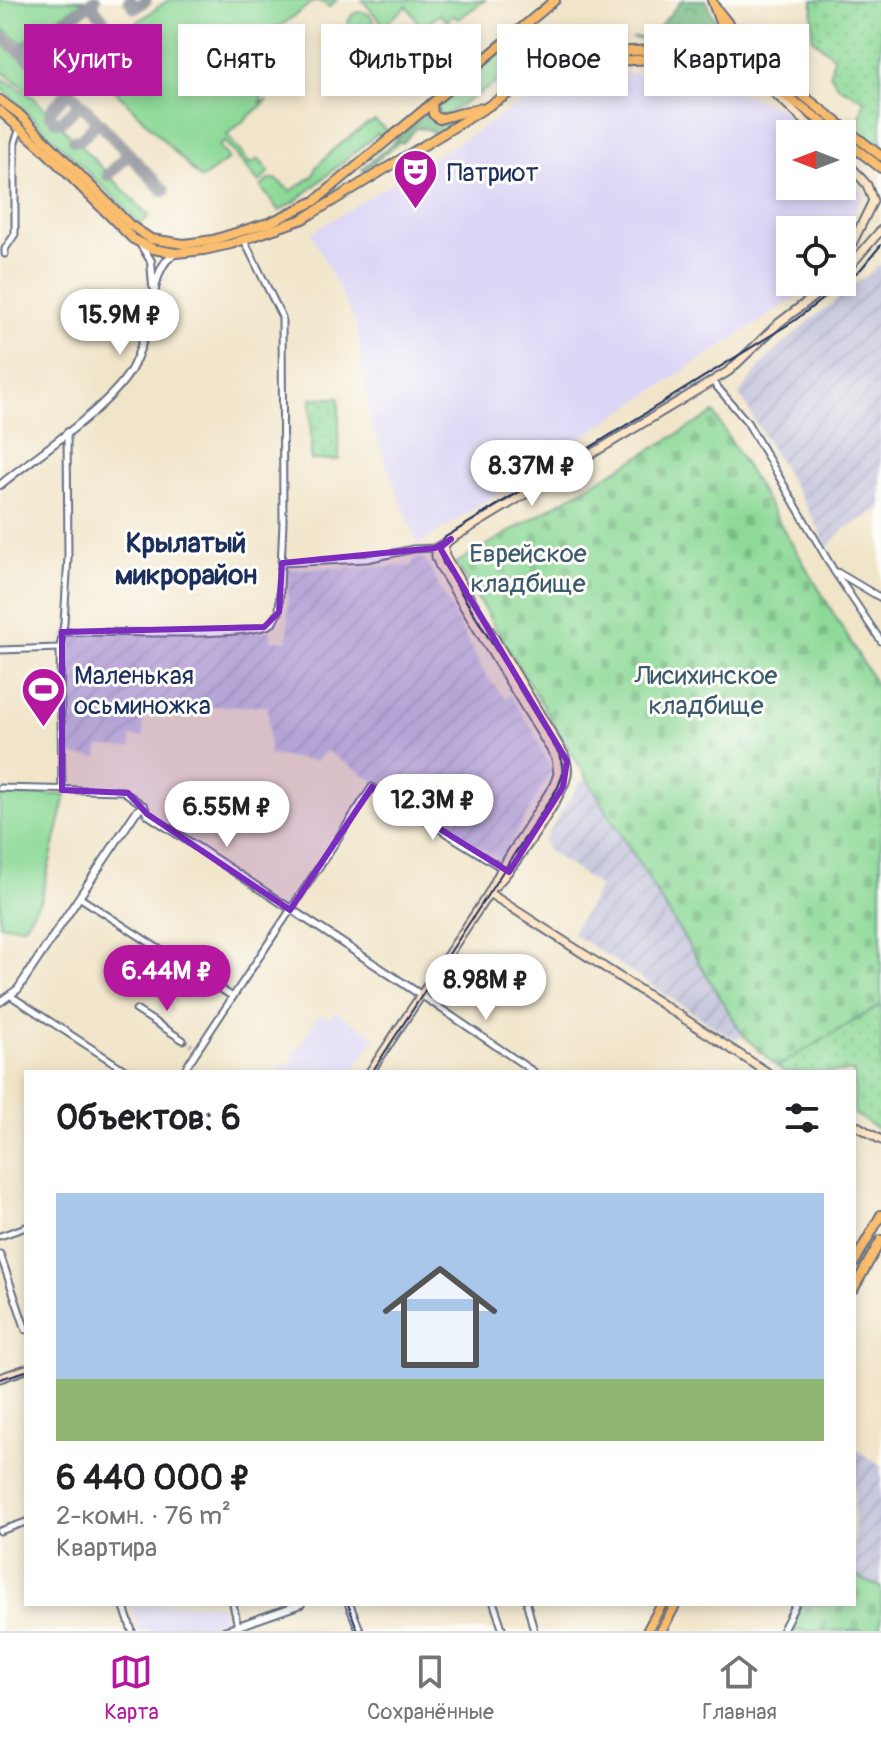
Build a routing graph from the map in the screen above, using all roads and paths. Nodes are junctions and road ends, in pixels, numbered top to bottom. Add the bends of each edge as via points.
1 (555, 0) edge
2 (713, 3) edge
3 (730, 24) edge
4 (628, 51) edge
5 (506, 96) edge
6 (777, 96) edge
7 (784, 96) edge
8 (802, 96) edge
9 (0, 100) edge
10 (432, 103) junction
11 (487, 107) junction
12 (833, 108) dead end
13 (0, 111) edge
14 (803, 120) edge
15 (818, 120) edge
16 (835, 120) joint
17 (20, 128) junction
18 (856, 136) edge
19 (856, 149) edge
20 (881, 156) edge
21 (881, 168) edge
22 (856, 172) edge
23 (881, 230) edge
24 (856, 238) edge
25 (244, 240) junction
26 (138, 243) junction
27 (872, 243) junction
28 (856, 249) edge
29 (176, 253) junction
30 (5, 254) dead end
31 (856, 260) edge
32 (813, 296) edge
33 (149, 320) junction
34 (712, 381) junction
35 (67, 432) junction
36 (0, 485) edge
37 (449, 540) junction
38 (436, 548) junction
39 (282, 563) junction
40 (834, 571) junction
41 (881, 598) edge
42 (62, 632) junction
43 (881, 641) edge
44 (60, 648) junction
45 (0, 650) edge
46 (0, 788) edge
47 (62, 790) junction
48 (144, 806) junction
49 (506, 870) junction
50 (489, 893) junction
51 (79, 897) junction
52 (290, 910) junction
53 (421, 995) junction
54 (11, 996) junction
55 (233, 997) junction
56 (0, 1002) edge
57 (136, 1010) dead end
58 (183, 1040) tunnel mouth
59 (125, 1070) edge
60 (184, 1070) edge
61 (371, 1070) edge
62 (531, 1070) edge
63 (764, 1070) edge
64 (856, 1128) edge
65 (881, 1140) edge
66 (881, 1215) edge
67 (24, 1228) edge
68 (0, 1236) edge
69 (881, 1240) edge
70 (0, 1254) edge
71 (856, 1259) edge
72 (856, 1284) edge
73 (24, 1324) edge
74 (24, 1370) edge
75 (0, 1378) edge
76 (24, 1523) edge
77 (0, 1531) edge
78 (124, 1606) edge
79 (233, 1606) edge
80 (296, 1606) edge
81 (350, 1606) edge
82 (495, 1606) edge
83 (528, 1606) edge
84 (661, 1606) edge
85 (675, 1606) edge
86 (795, 1606) edge
87 (238, 1629) edge
88 (132, 1631) edge
89 (224, 1631) edge
90 (360, 1631) edge
91 (503, 1631) edge
92 (534, 1631) edge
93 (647, 1631) edge
94 (661, 1631) edge
95 (782, 1631) edge

1 - 10 main road
2 - 3 main road
2 - 4 main road via 725,39 718,53
5 - 11 main road
6 - 14 main road
7 - 15 main road
8 - 16 main road
9 - 10 main road via 130,225 151,239 184,244 263,225 304,207
10 - 11 main road via 439,119
11 - 25 main road via 314,213
12 - 16 main road
13 - 17 main road
17 - 26 main road
17 - 30 street via 15,142 15,234
18 - 20 main road
19 - 21 main road
22 - 24 main road via 873,198
23 - 27 main road
25 - 29 main road
25 - 39 street via 282,317
26 - 29 main road
26 - 33 street via 148,253 153,272
27 - 28 main road
27 - 31 main road
29 - 33 street via 160,271
32 - 34 main road
33 - 35 street via 120,388
34 - 37 main road
34 - 40 street via 747,422
35 - 36 street
35 - 42 street via 68,557
37 - 38 main road
37 - 49 main road via 445,556 568,768 563,787
38 - 39 street via 367,559
38 - 49 main road via 440,567 558,763 554,785
39 - 42 street via 279,612 264,627
40 - 41 street
40 - 43 street
42 - 44 street
44 - 45 street
44 - 47 street
46 - 47 street
47 - 48 street via 123,791
48 - 51 street
48 - 52 street via 147,814
49 - 50 main road
49 - 52 street via 372,787
50 - 53 main road
50 - 63 main road
51 - 54 street
51 - 55 street
52 - 53 street
52 - 55 street
53 - 61 main road
53 - 62 street
54 - 56 street
54 - 59 street
55 - 60 street
57 - 58 street
64 - 65 main road
66 - 71 main road
67 - 68 street
69 - 72 main road
70 - 73 street
74 - 75 main road
76 - 77 street
78 - 88 street
79 - 87 street
80 - 87 street
81 - 90 street
82 - 91 street
83 - 92 street
84 - 93 main road
85 - 94 main road
86 - 95 street
87 - 89 street

